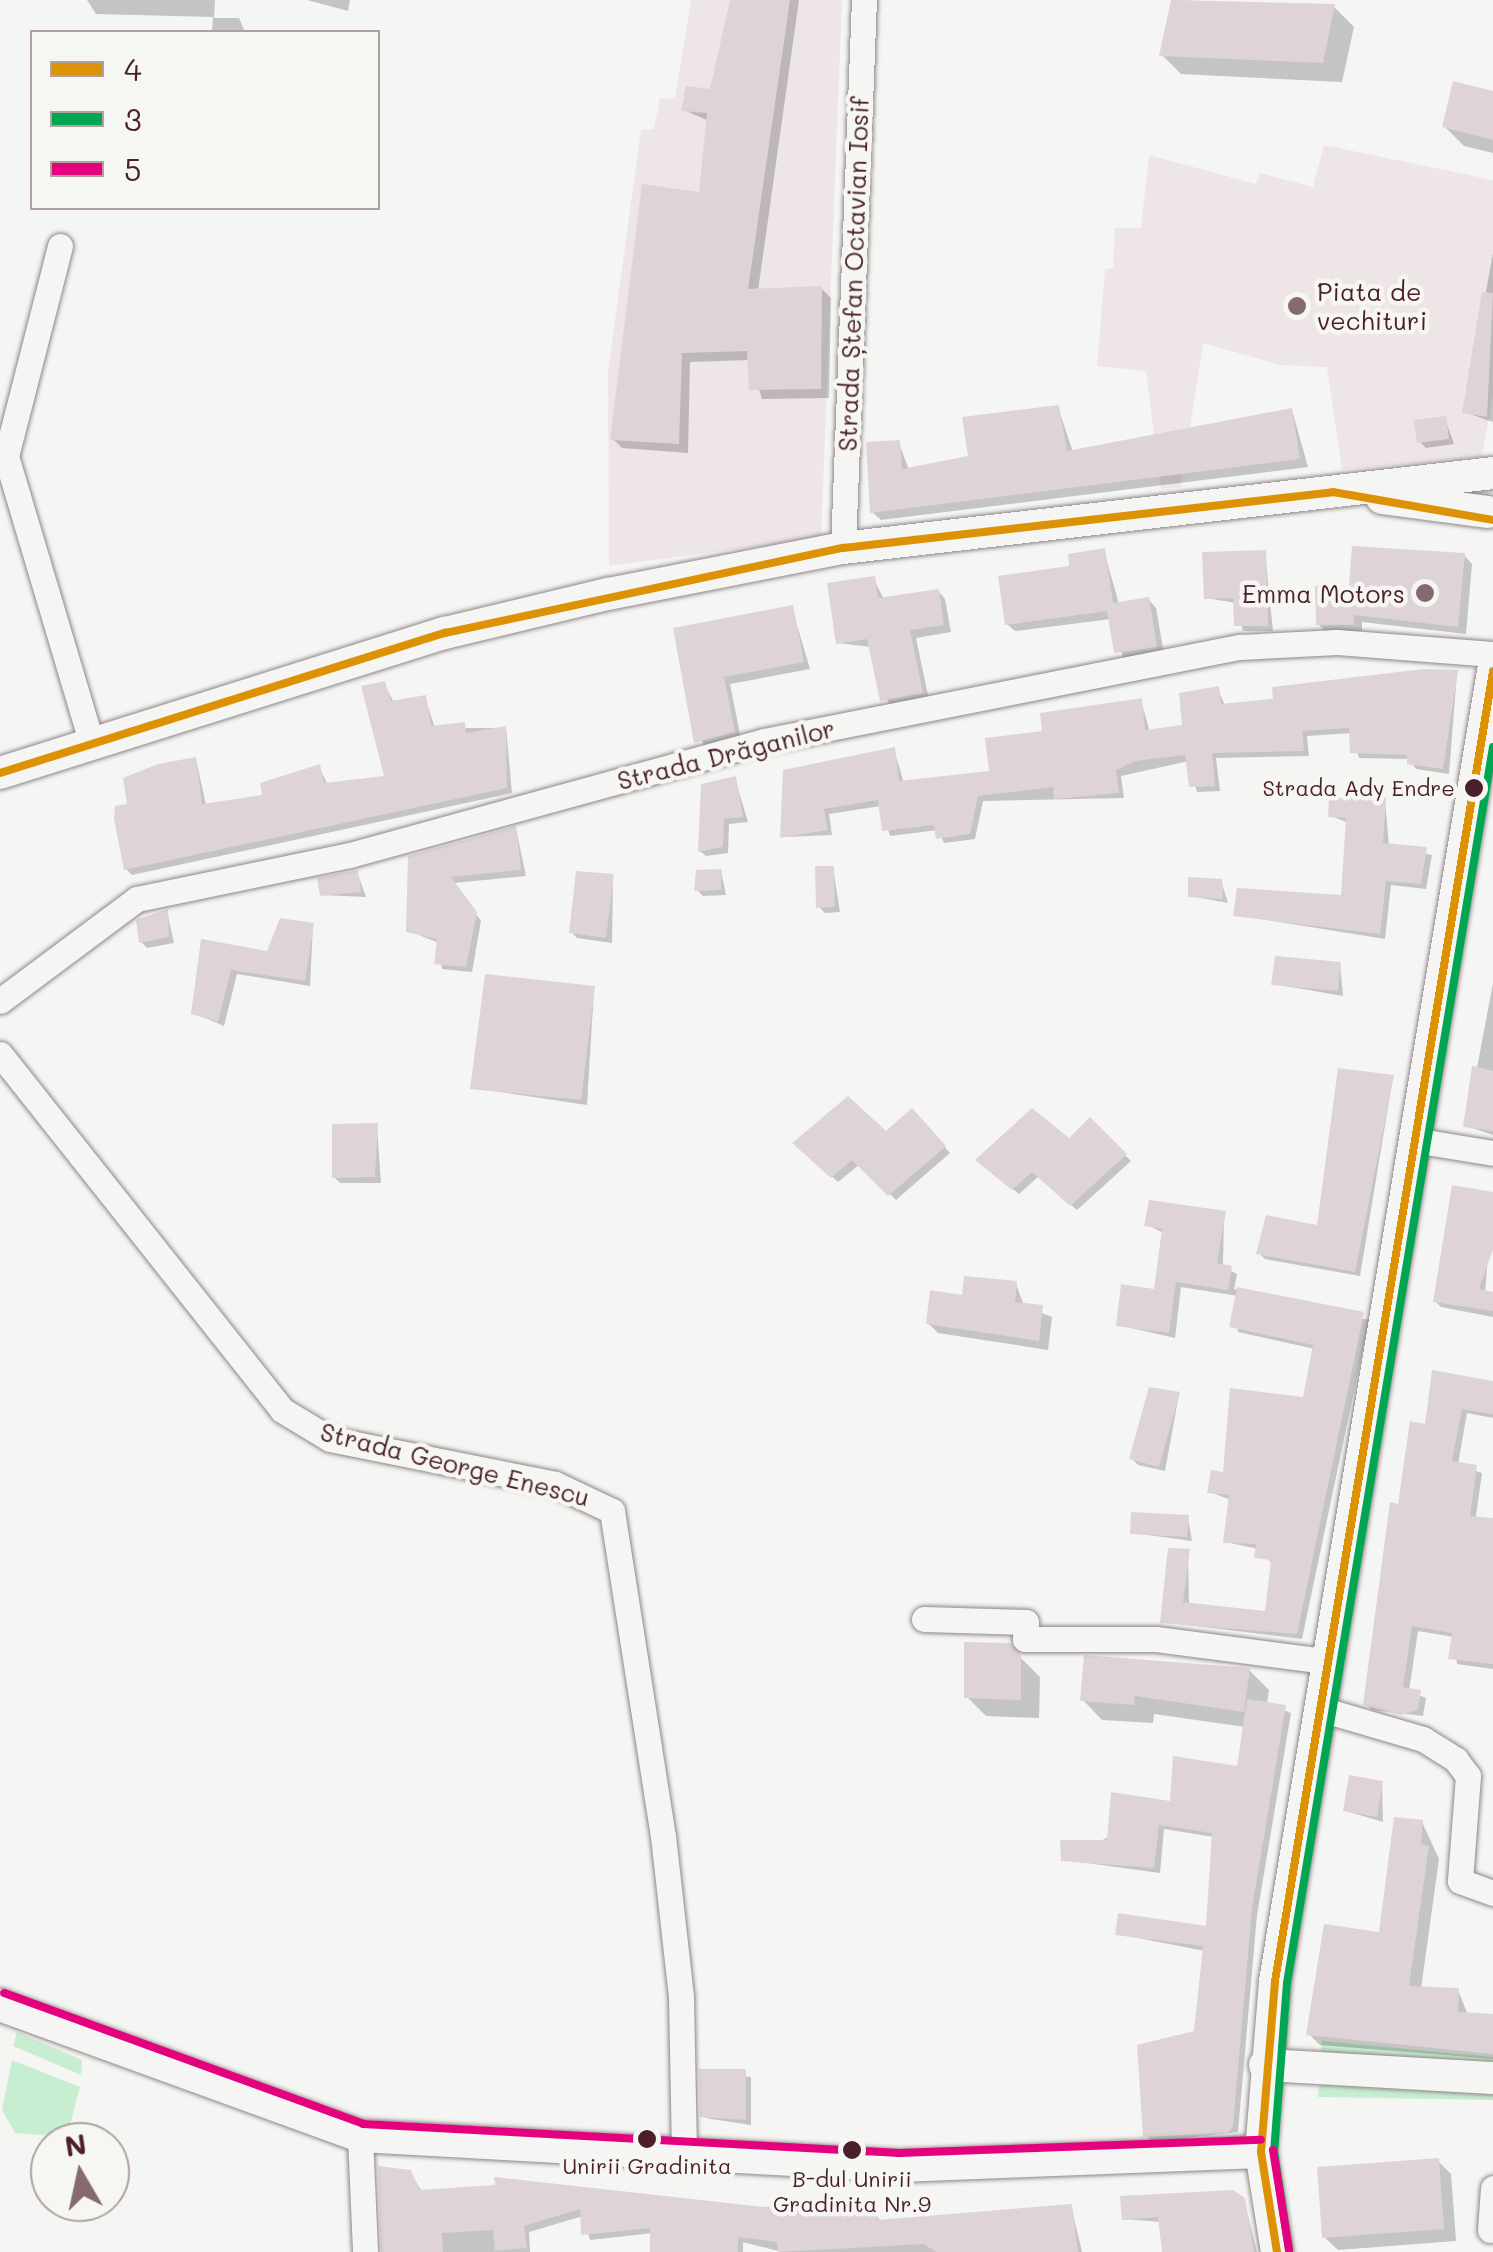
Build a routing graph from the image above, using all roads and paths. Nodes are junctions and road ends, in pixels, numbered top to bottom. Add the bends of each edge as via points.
1 (864, 0) edge
2 (60, 246) dead end
3 (1493, 475) edge
4 (1333, 492) junction
5 (1490, 516) edge
6 (843, 548) junction
7 (1493, 654) edge
8 (1493, 671) edge
9 (92, 744) junction
10 (0, 772) edge
11 (0, 1000) edge
12 (0, 1054) edge
13 (1420, 1141) junction
14 (1493, 1152) edge
15 (924, 1619) dead end
16 (1332, 1662) junction
17 (1324, 1710) junction
18 (1493, 1893) edge
19 (0, 2005) edge
20 (1265, 2065) junction
21 (1493, 2078) edge
22 (360, 2136) junction
23 (1261, 2152) junction
24 (684, 2157) junction
25 (1493, 2188) edge
26 (1490, 2230) dead end
27 (364, 2252) edge
28 (1277, 2252) edge

1 - 6 street, Strada Ștefan Octavian Iosif
2 - 9 street via 6,456
3 - 4 main road
3 - 5 main road
4 - 5 main road
4 - 6 main road
6 - 9 main road via 445,633
7 - 11 street, Strada Drăganilor via 1336,642 1240,647 764,741 350,854 136,899
8 - 13 main road
9 - 10 main road
12 - 24 street, Strada George Enescu via 282,1410 330,1439 555,1484 612,1511 664,1836 681,1997
13 - 14 street
13 - 16 main road
15 - 16 street via 1026,1622 1025,1639 1156,1639
16 - 17 main road
17 - 18 street via 1423,1739 1456,1760 1468,1776 1460,1881
17 - 20 main road
19 - 22 main road
20 - 21 main road
20 - 23 main road
22 - 24 main road
22 - 27 street
23 - 24 main road via 899,2166
23 - 28 main road
25 - 26 street

